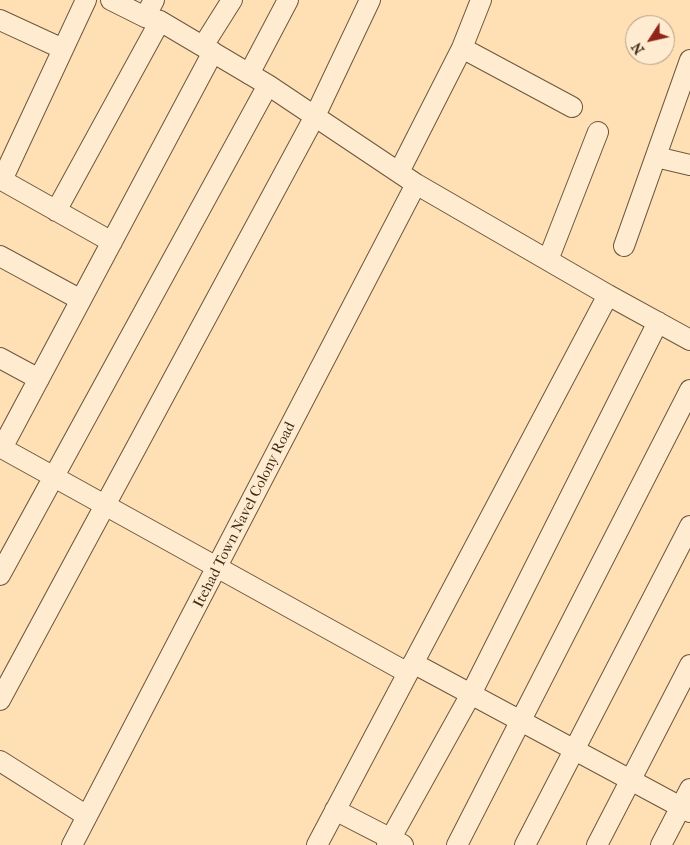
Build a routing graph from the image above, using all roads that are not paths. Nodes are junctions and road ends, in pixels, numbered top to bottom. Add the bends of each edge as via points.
1 (86, 0) edge
2 (111, 0) edge
3 (232, 0) edge
4 (288, 0) edge
5 (370, 0) edge
6 (481, 0) edge
7 (153, 12) edge
8 (0, 20) edge
9 (462, 48) junction
10 (63, 49) junction
11 (208, 49) junction
12 (690, 60) edge
13 (250, 74) junction
14 (268, 85) junction
15 (572, 107) dead end
16 (315, 116) junction
17 (598, 132) dead end
18 (656, 157) junction
19 (690, 165) edge
20 (399, 172) junction
21 (1, 180) edge
22 (416, 184) junction
23 (56, 211) junction
24 (112, 242) junction
25 (624, 246) dead end
26 (0, 256) edge
27 (548, 260) junction
28 (608, 295) junction
29 (81, 300) junction
30 (658, 322) junction
31 (690, 340) edge
32 (0, 358) edge
33 (39, 379) junction
34 (690, 390) edge
35 (1, 447) edge
36 (54, 478) junction
37 (105, 506) junction
38 (689, 533) edge
39 (216, 569) junction
40 (0, 575) edge
41 (690, 665) edge
42 (410, 668) junction
43 (471, 694) junction
44 (0, 700) edge
45 (521, 721) junction
46 (573, 748) junction
47 (0, 760) edge
48 (630, 780) junction
49 (690, 789) edge
50 (335, 810) junction
51 (685, 810) edge
52 (87, 816) junction
53 (78, 843) edge
54 (393, 843) edge
55 (317, 845) edge
56 (457, 845) edge
57 (525, 845) edge
58 (597, 845) edge
59 (661, 845) edge

1 - 10 street
2 - 7 street
3 - 11 street
4 - 13 street
5 - 16 street
6 - 9 street
7 - 11 street
7 - 23 street
8 - 10 street
9 - 15 street
9 - 20 street
10 - 21 street
11 - 13 street
11 - 24 street
12 - 18 street
13 - 14 street
14 - 16 street
14 - 36 street
16 - 20 street
16 - 37 street
17 - 27 street
18 - 19 street
18 - 25 street
20 - 22 street
21 - 23 street
22 - 27 street
22 - 39 street, Itehad Town Navel Colony Road
23 - 24 street
24 - 29 street
26 - 29 street
27 - 28 street
28 - 30 street
28 - 42 street
29 - 33 street
30 - 31 street
30 - 43 street
32 - 33 street
33 - 35 street
34 - 45 street
35 - 36 street
36 - 37 street
36 - 40 street
37 - 39 street
37 - 44 street
38 - 46 street
39 - 42 street
39 - 52 street, Itehad Town Navel Colony Road
41 - 48 street
42 - 43 street
42 - 50 street
43 - 45 street
43 - 54 street
45 - 46 street
45 - 56 street
46 - 48 street
46 - 57 street
47 - 52 street
48 - 51 street
48 - 58 street
49 - 51 street
50 - 54 street
50 - 55 street
51 - 59 street
52 - 53 street, Itehad Town Navel Colony Road

